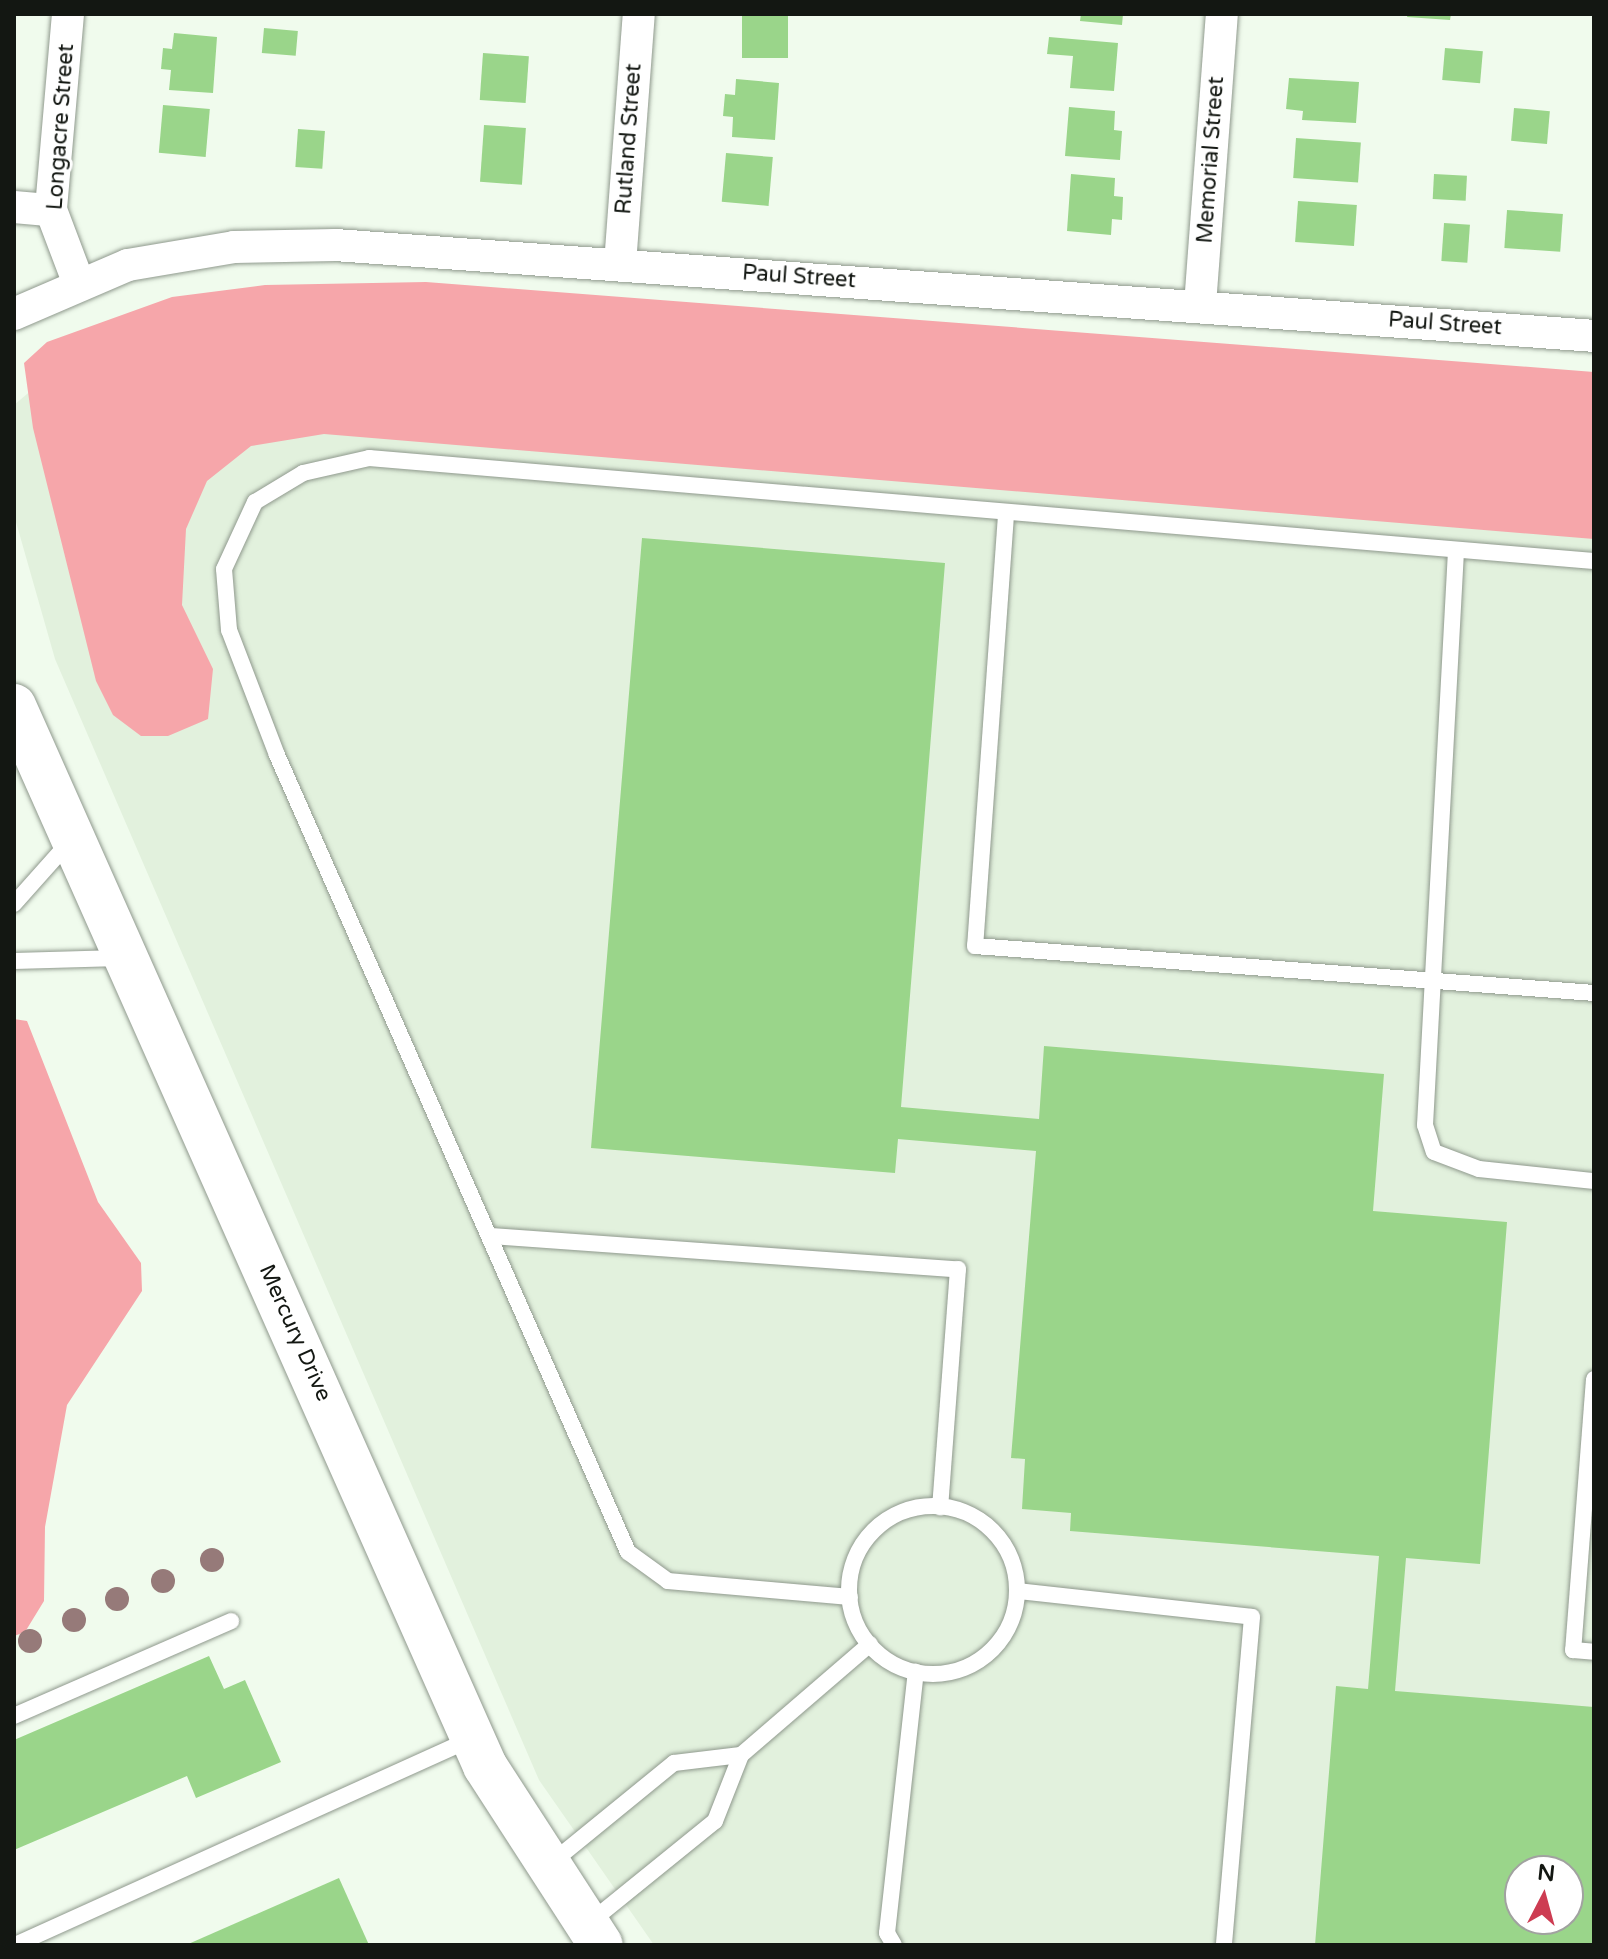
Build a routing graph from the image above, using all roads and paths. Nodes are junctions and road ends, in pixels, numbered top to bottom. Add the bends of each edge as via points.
1 (68, 14) edge
2 (639, 14) edge
3 (1222, 14) edge
4 (14, 207) edge
5 (51, 210) junction
6 (620, 264) junction
7 (79, 284) junction
8 (1200, 305) junction
9 (14, 314) edge
10 (1594, 336) edge
11 (1006, 515) junction
12 (1456, 551) junction
13 (1594, 561) edge
14 (14, 706) edge
15 (72, 839) junction
16 (14, 904) edge
17 (128, 959) junction
18 (14, 961) edge
19 (1430, 981) junction
20 (1594, 993) edge
21 (1594, 1181) edge
22 (492, 1236) junction
23 (1594, 1379) edge
24 (940, 1507) junction
25 (1018, 1591) junction
26 (850, 1597) junction
27 (231, 1621) dead end
28 (870, 1644) junction
29 (1594, 1652) edge
30 (916, 1672) junction
31 (14, 1716) edge
32 (472, 1738) junction
33 (741, 1755) junction
34 (549, 1865) junction
35 (594, 1934) edge
36 (15, 1945) edge
37 (894, 1945) edge
38 (1224, 1945) edge

1 - 5 street, Longacre Street
2 - 6 street, Rutland Street
3 - 8 street, Memorial Street
4 - 5 street
5 - 7 street, Longacre Street
6 - 7 street, Paul Street via 335,245 234,247 128,265
6 - 8 street, Paul Street
7 - 9 street, Paul Street
8 - 10 street, Paul Street
11 - 12 lane
11 - 19 lane via 975,946
11 - 22 lane via 369,458 303,473 255,502 224,569 229,630 277,755
12 - 13 lane
12 - 19 lane
14 - 15 street, Mercury Drive
15 - 16 lane
15 - 17 street, Mercury Drive
17 - 18 lane
17 - 32 street, Mercury Drive
19 - 20 lane
19 - 21 lane via 1425,1125 1434,1152 1479,1169
22 - 24 lane via 958,1269
22 - 26 lane via 628,1552 668,1581
23 - 29 lane via 1573,1650
24 - 25 lane via 978,1519 1000,1538 1014,1563
24 - 26 lane via 895,1515 872,1532 856,1556
25 - 30 lane via 1007,1629 981,1659 957,1671
25 - 38 lane via 1252,1617
26 - 28 lane
27 - 31 lane
28 - 30 lane
28 - 33 lane
30 - 37 lane via 887,1933
32 - 34 street, Mercury Drive
32 - 36 lane
33 - 34 lane via 674,1763
33 - 35 lane via 715,1821
34 - 35 street, Mercury Drive

